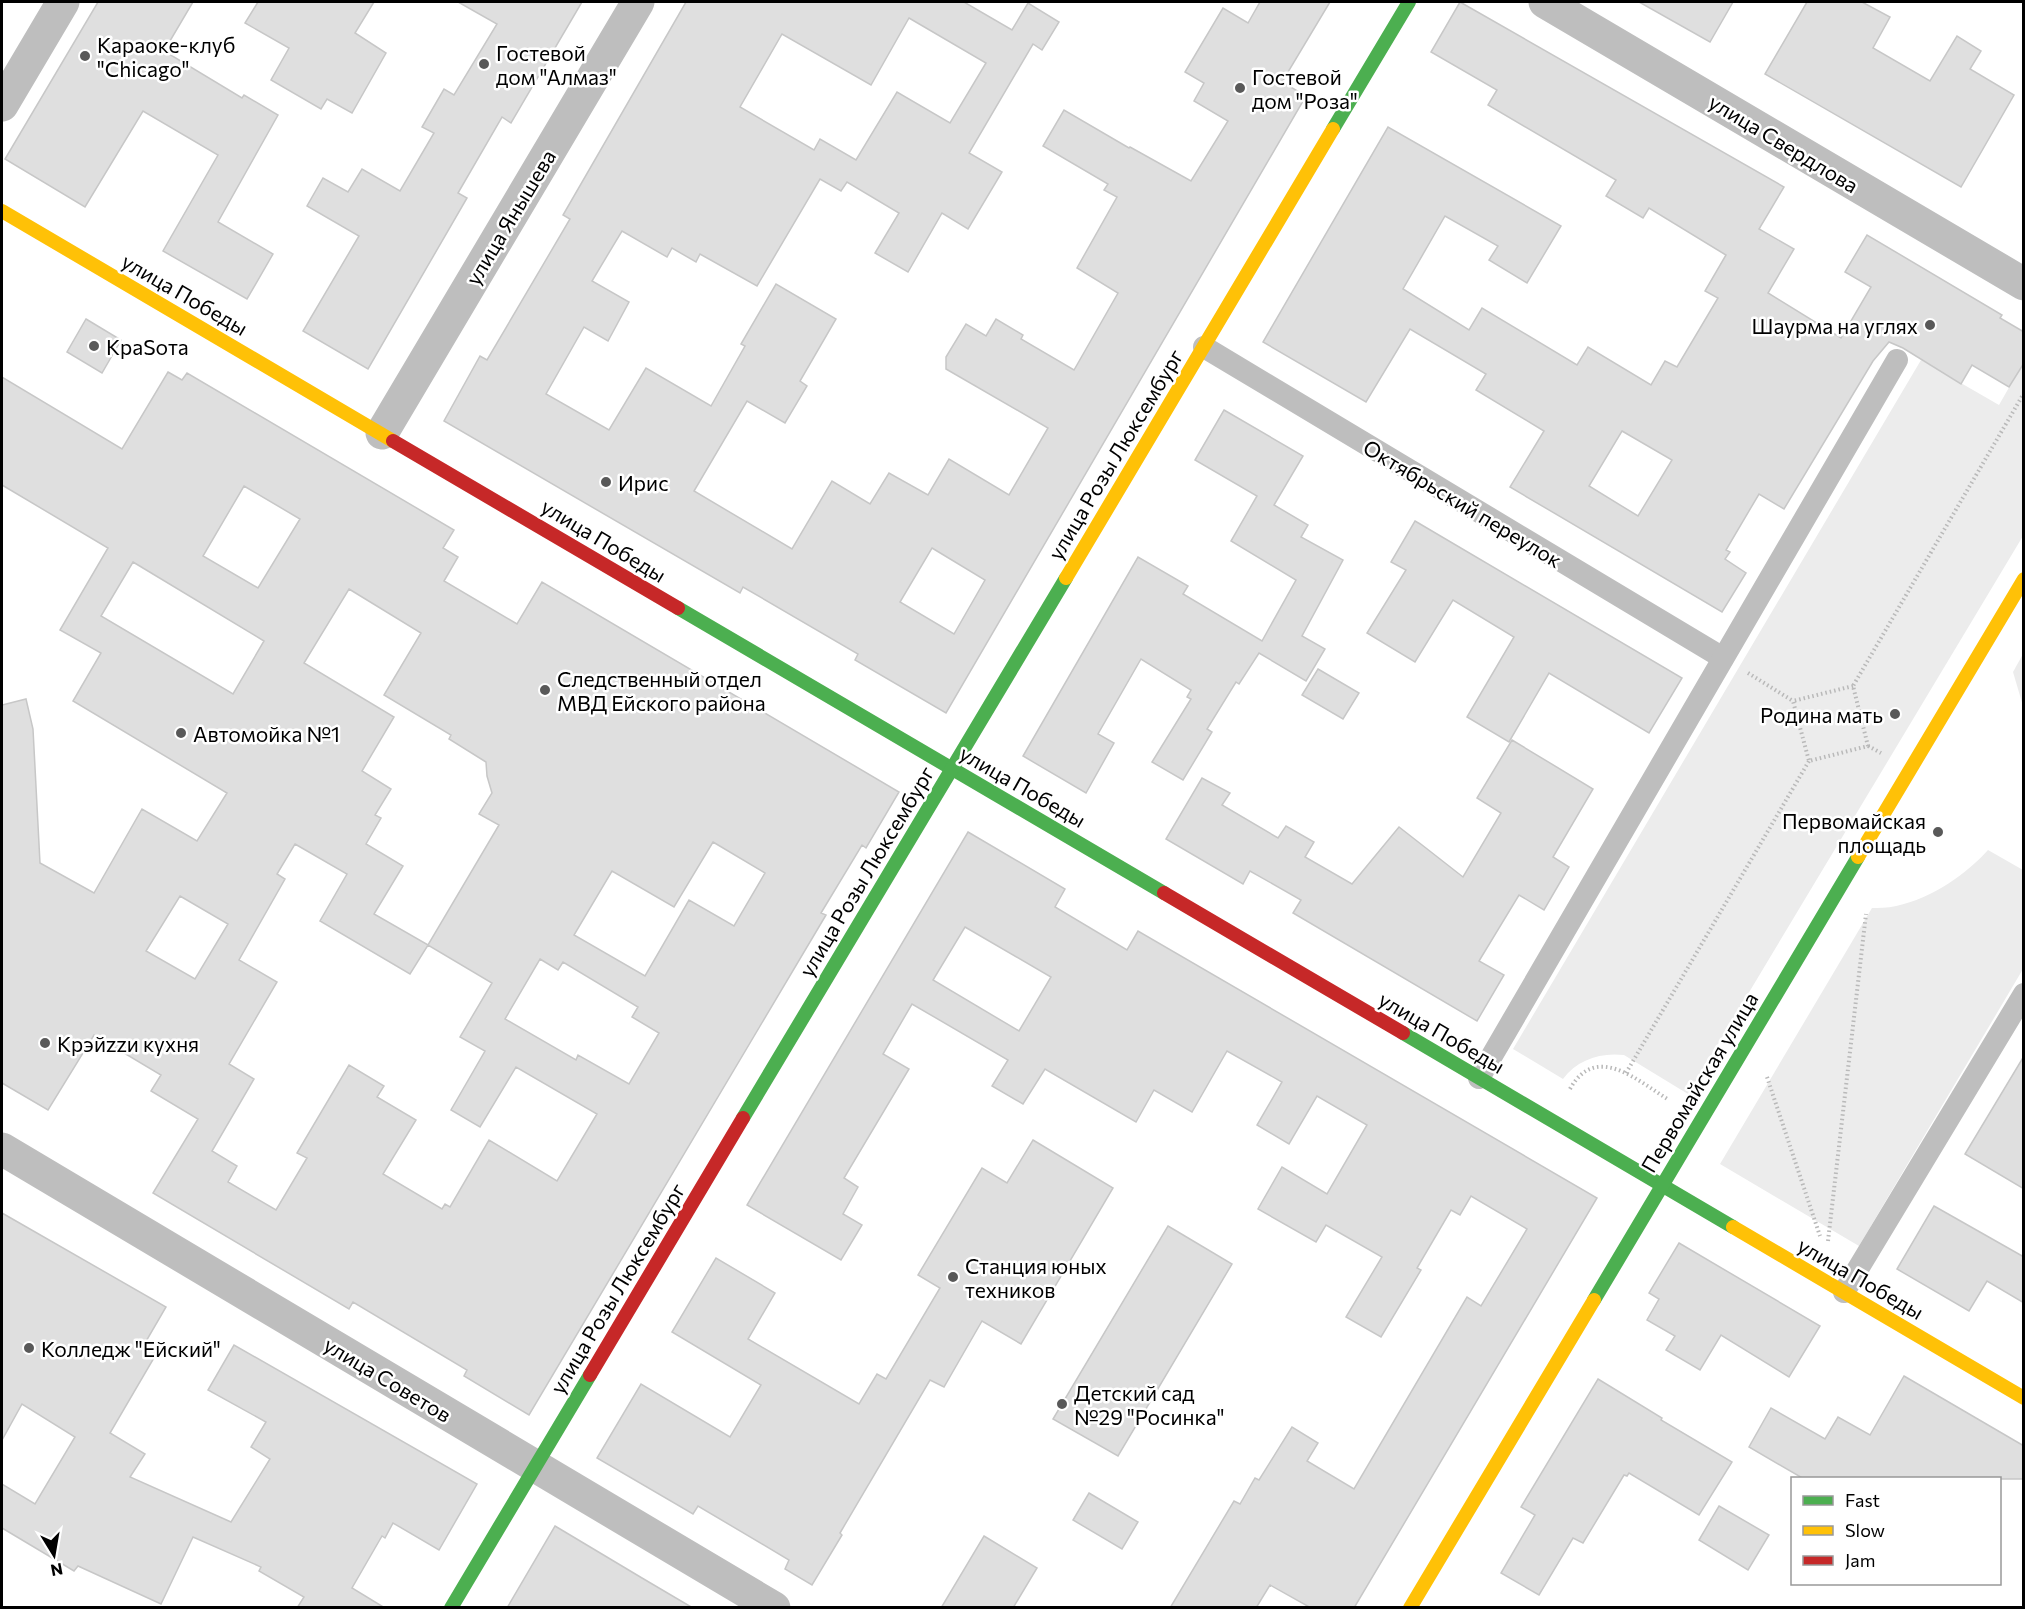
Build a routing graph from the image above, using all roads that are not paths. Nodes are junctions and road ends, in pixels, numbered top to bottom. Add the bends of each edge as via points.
1 (63, 2) edge
2 (638, 2) edge
3 (1409, 2) edge
4 (1545, 2) edge
5 (2, 105) edge
6 (2, 211) edge
7 (2024, 284) edge
8 (1203, 347) junction
9 (1898, 360) dead end
10 (382, 434) junction
11 (2024, 579) edge
12 (1723, 658) junction
13 (952, 769) junction
14 (2024, 994) edge
15 (1479, 1078) junction
16 (2, 1149) edge
17 (1662, 1186) junction
18 (1844, 1292) junction
19 (2024, 1398) edge
20 (535, 1466) junction
21 (451, 1608) edge
22 (774, 1608) edge
23 (1410, 1608) edge

1 - 5 street
2 - 10 street, улица Янышева
3 - 8 street, улица Розы Люксембург
4 - 7 street, улица Свердлова
6 - 10 street, улица Победы
8 - 12 lane, Октябрьский переулок
8 - 13 street, улица Розы Люксембург
9 - 12 lane
10 - 13 street, улица Победы
11 - 17 street, Первомайская улица
12 - 15 lane
13 - 15 street, улица Победы
13 - 20 street, улица Розы Люксембург
14 - 18 lane
15 - 17 street, улица Победы
16 - 20 street, улица Советов
17 - 18 street, улица Победы
17 - 23 street, Первомайская улица
18 - 19 street, улица Победы
20 - 21 street, улица Розы Люксембург
20 - 22 street, улица Советов

